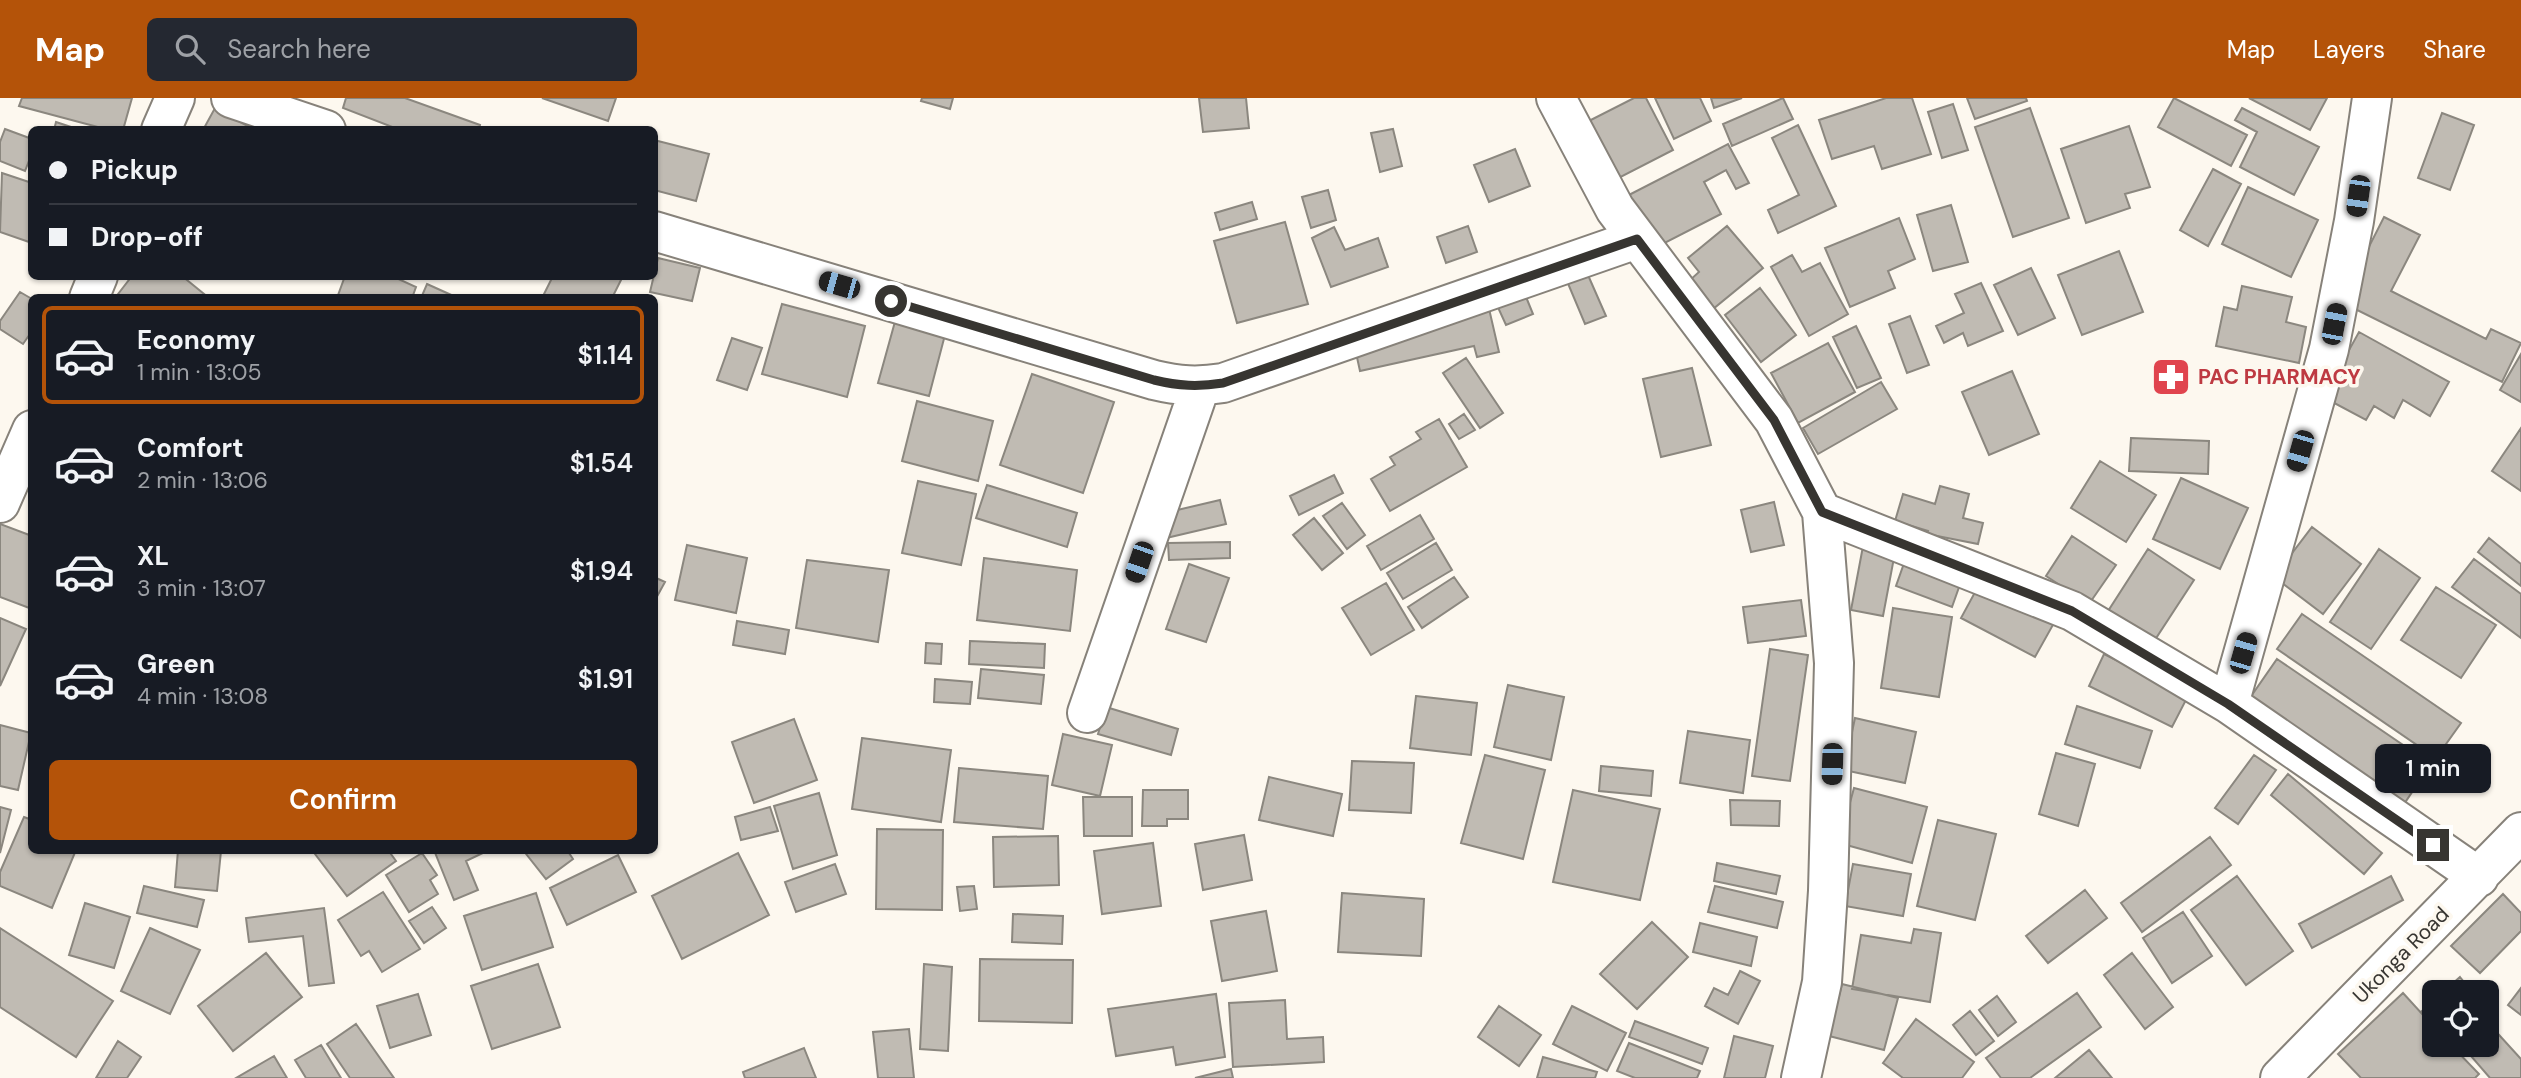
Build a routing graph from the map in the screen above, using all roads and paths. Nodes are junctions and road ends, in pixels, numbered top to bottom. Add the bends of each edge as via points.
1 (175, 98) edge
2 (231, 98) edge
3 (1556, 98) edge
4 (2372, 98) edge
5 (163, 126) edge
6 (314, 126) edge
7 (658, 232) edge
8 (1637, 239) junction
9 (1200, 387) junction
10 (28, 439) edge
11 (0, 503) edge
12 (1822, 512) junction
13 (2228, 704) junction
14 (1087, 713) dead end
15 (2521, 832) edge
16 (2479, 877) junction
17 (1801, 1078) edge
18 (2280, 1078) edge

1 - 5 street
2 - 6 street
3 - 8 street via 1615,209
4 - 13 street via 2329,349
7 - 9 street via 1154,380
8 - 9 street via 1223,383
8 - 12 street via 1774,420
9 - 14 street
10 - 11 street
12 - 13 street via 2072,611
12 - 17 street via 1834,663 1828,891 1822,982
13 - 16 street
15 - 16 street, Ukonga Road
16 - 18 street, Ukonga Road

